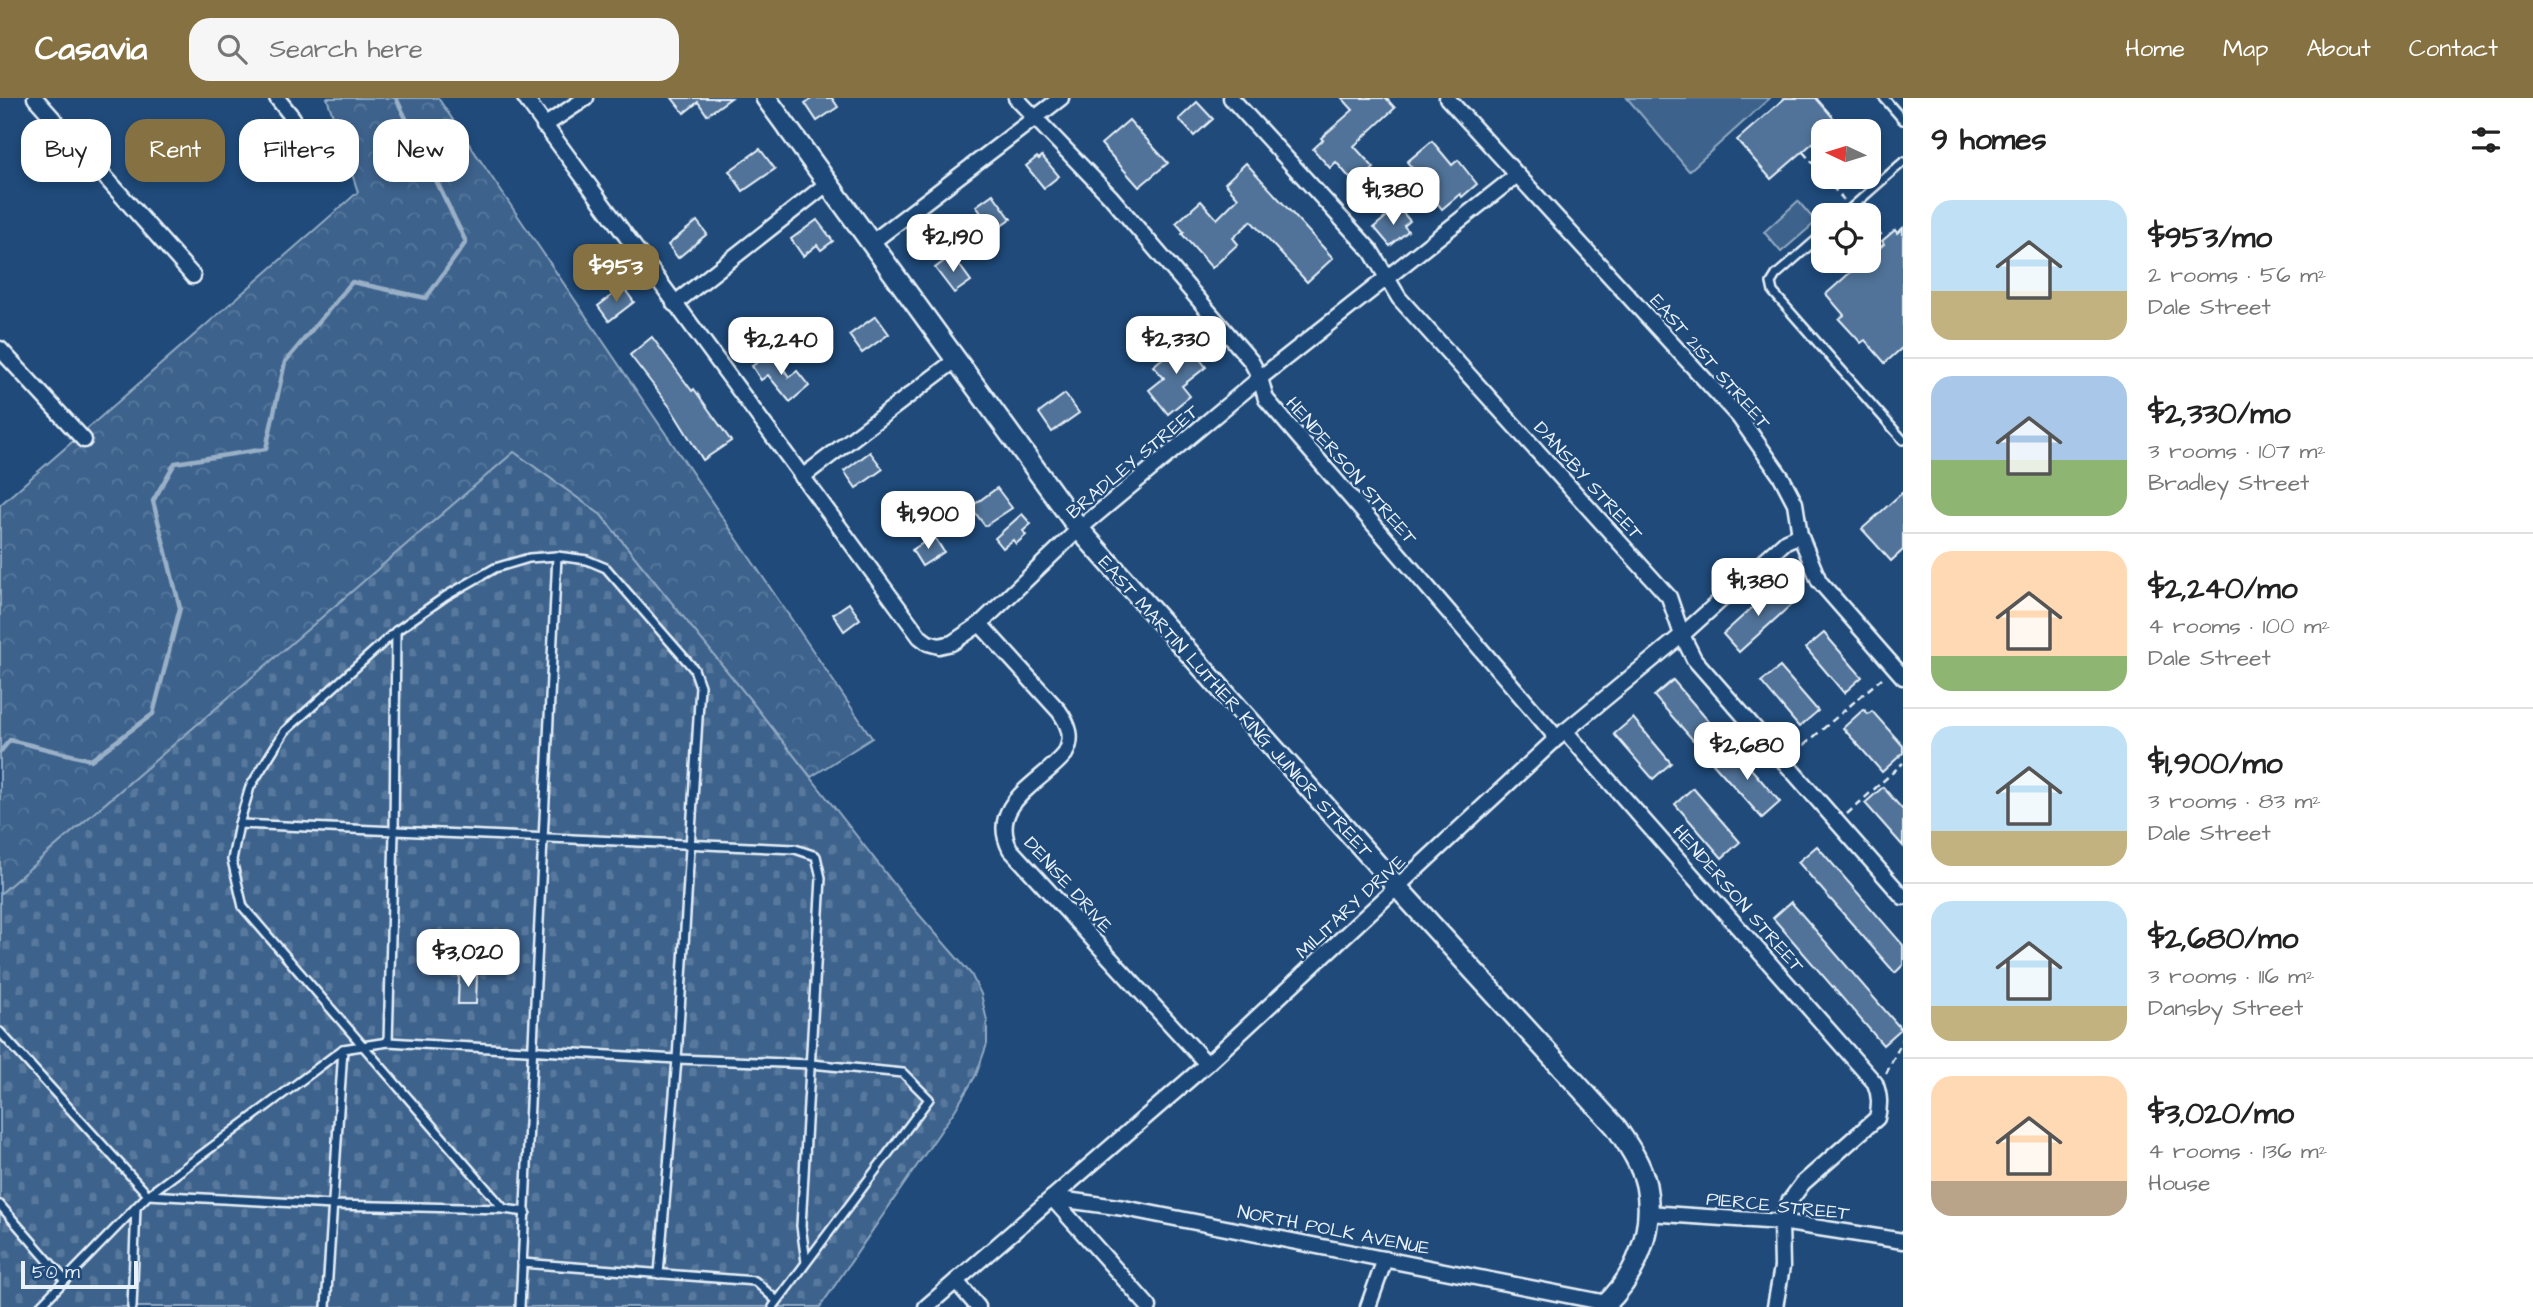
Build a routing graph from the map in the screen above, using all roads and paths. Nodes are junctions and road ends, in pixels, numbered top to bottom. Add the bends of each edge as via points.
1 (35, 98) edge
2 (276, 98) edge
3 (525, 98) edge
4 (586, 98) edge
5 (766, 98) edge
6 (1016, 98) edge
7 (1061, 98) edge
8 (1231, 98) edge
9 (1447, 98) edge
10 (1884, 98) edge
11 (293, 118) dead end
12 (1035, 119) junction
13 (1903, 120) edge
14 (544, 126) junction
15 (1803, 152) dead end
16 (1811, 161) edge
17 (1903, 162) edge
18 (1517, 175) junction
19 (828, 183) junction
20 (1835, 189) edge
21 (1847, 203) edge
22 (1857, 203) edge
23 (1881, 235) edge
24 (1885, 239) dead end
25 (872, 243) junction
26 (1811, 244) edge
27 (193, 276) dead end
28 (1386, 279) junction
29 (674, 304) junction
30 (0, 349) edge
31 (957, 359) junction
32 (1260, 378) junction
33 (84, 440) dead end
34 (1903, 440) edge
35 (802, 477) junction
36 (1079, 529) junction
37 (1800, 535) junction
38 (557, 556) junction
39 (980, 624) junction
40 (396, 631) junction
41 (1682, 635) junction
42 (1903, 677) edge
43 (1883, 678) dead end
44 (1561, 734) junction
45 (1795, 753) dead end
46 (1903, 763) edge
47 (1847, 814) dead end
48 (239, 824) junction
49 (394, 832) junction
50 (545, 839) junction
51 (690, 845) junction
52 (1398, 888) junction
53 (1903, 897) edge
54 (2, 1039) edge
55 (1903, 1040) edge
56 (388, 1042) junction
57 (362, 1045) junction
58 (343, 1049) junction
59 (534, 1050) junction
60 (677, 1059) junction
61 (811, 1064) junction
62 (1207, 1064) junction
63 (1883, 1078) dead end
64 (148, 1195) junction
65 (1052, 1198) junction
66 (0, 1205) edge
67 (333, 1205) junction
68 (136, 1207) junction
69 (504, 1209) junction
70 (526, 1212) junction
71 (1648, 1213) junction
72 (1781, 1222) junction
73 (1903, 1241) edge
74 (1385, 1259) junction
75 (806, 1262) junction
76 (522, 1263) junction
77 (659, 1274) junction
78 (65, 1280) junction
79 (956, 1281) junction
80 (775, 1304) edge
81 (1605, 1305) edge
82 (39, 1307) edge
83 (132, 1307) edge
84 (326, 1307) edge
85 (520, 1307) edge
86 (926, 1307) edge
87 (978, 1307) edge
88 (1149, 1307) edge
89 (1368, 1307) edge
90 (1775, 1307) edge

1 - 27 street
2 - 11 street
3 - 14 street
4 - 14 street
5 - 19 street, EAST MARTIN LUTHER KING JUNIOR STREET
6 - 12 street, HENDERSON STREET
7 - 12 street
8 - 28 street, DANSBY STREET via 1371,251
9 - 18 street, EAST 21ST STREET
10 - 13 lane
12 - 25 street
12 - 32 street, HENDERSON STREET via 1110,196 1251,361
14 - 29 street
15 - 16 path
17 - 22 lane
18 - 28 street, BRADLEY STREET
18 - 37 street, EAST 21ST STREET via 1739,417 1795,503
19 - 25 street, EAST MARTIN LUTHER KING JUNIOR STREET
19 - 29 street
20 - 21 path
23 - 24 path
25 - 31 street, EAST MARTIN LUTHER KING JUNIOR STREET
26 - 34 lane via 1776,275 1771,283 1773,292
28 - 32 street, BRADLEY STREET
28 - 41 street, DANSBY STREET via 1399,299 1669,597
29 - 35 street
30 - 33 street
31 - 35 street
31 - 36 street, EAST MARTIN LUTHER KING JUNIOR STREET
32 - 36 street, BRADLEY STREET
32 - 44 street, HENDERSON STREET via 1266,399
35 - 39 street, BRADLEY STREET via 920,637 939,646 952,643
36 - 39 street, BRADLEY STREET
36 - 52 street, EAST MARTIN LUTHER KING JUNIOR STREET
37 - 41 street, MILITARY DRIVE via 1786,541
37 - 42 street, EAST 21ST STREET via 1819,581
38 - 40 lane via 495,568
38 - 50 lane
38 - 51 lane via 606,568 694,669 700,686
39 - 62 street, DENISE DRIVE via 1059,711 1070,734 1070,746 1057,764 1007,812 1004,829 1010,849
40 - 48 lane via 285,731 250,787
40 - 49 lane
41 - 44 street, MILITARY DRIVE
41 - 53 street, DANSBY STREET via 1694,659
43 - 45 path
44 - 52 street, MILITARY DRIVE
44 - 72 street, HENDERSON STREET via 1875,1083 1880,1107 1877,1118 1803,1183
46 - 47 path
48 - 49 lane
48 - 57 lane via 232,860 243,907
49 - 50 lane
49 - 56 lane
50 - 51 lane
50 - 59 lane
51 - 60 lane
51 - 61 lane via 795,849 816,856 821,878
52 - 62 street, MILITARY DRIVE
52 - 71 street, EAST MARTIN LUTHER KING JUNIOR STREET via 1616,1127 1646,1184
54 - 64 lane
55 - 63 path
56 - 57 lane
56 - 59 lane
57 - 58 lane
57 - 69 lane
58 - 64 lane
58 - 67 lane
59 - 60 lane
59 - 70 lane
60 - 61 lane
60 - 77 lane
61 - 75 lane via 801,1226
61 - 75 lane via 904,1073 929,1100
62 - 65 street, MILITARY DRIVE
64 - 67 lane
64 - 68 lane
65 - 74 street, NORTH POLK AVENUE
65 - 79 street, MILITARY DRIVE
65 - 88 street
66 - 78 lane
67 - 69 lane
67 - 84 lane
68 - 78 lane
68 - 83 lane
69 - 70 lane
70 - 76 lane
71 - 72 street, PIERCE STREET
71 - 81 street, EAST MARTIN LUTHER KING JUNIOR STREET via 1643,1245 1631,1275
72 - 73 street, PIERCE STREET
72 - 90 street via 1782,1267
74 - 81 street, NORTH POLK AVENUE
74 - 89 street
75 - 80 lane
76 - 77 lane
76 - 85 lane
77 - 80 lane via 755,1281
78 - 82 lane
79 - 86 street, MILITARY DRIVE
79 - 87 street

